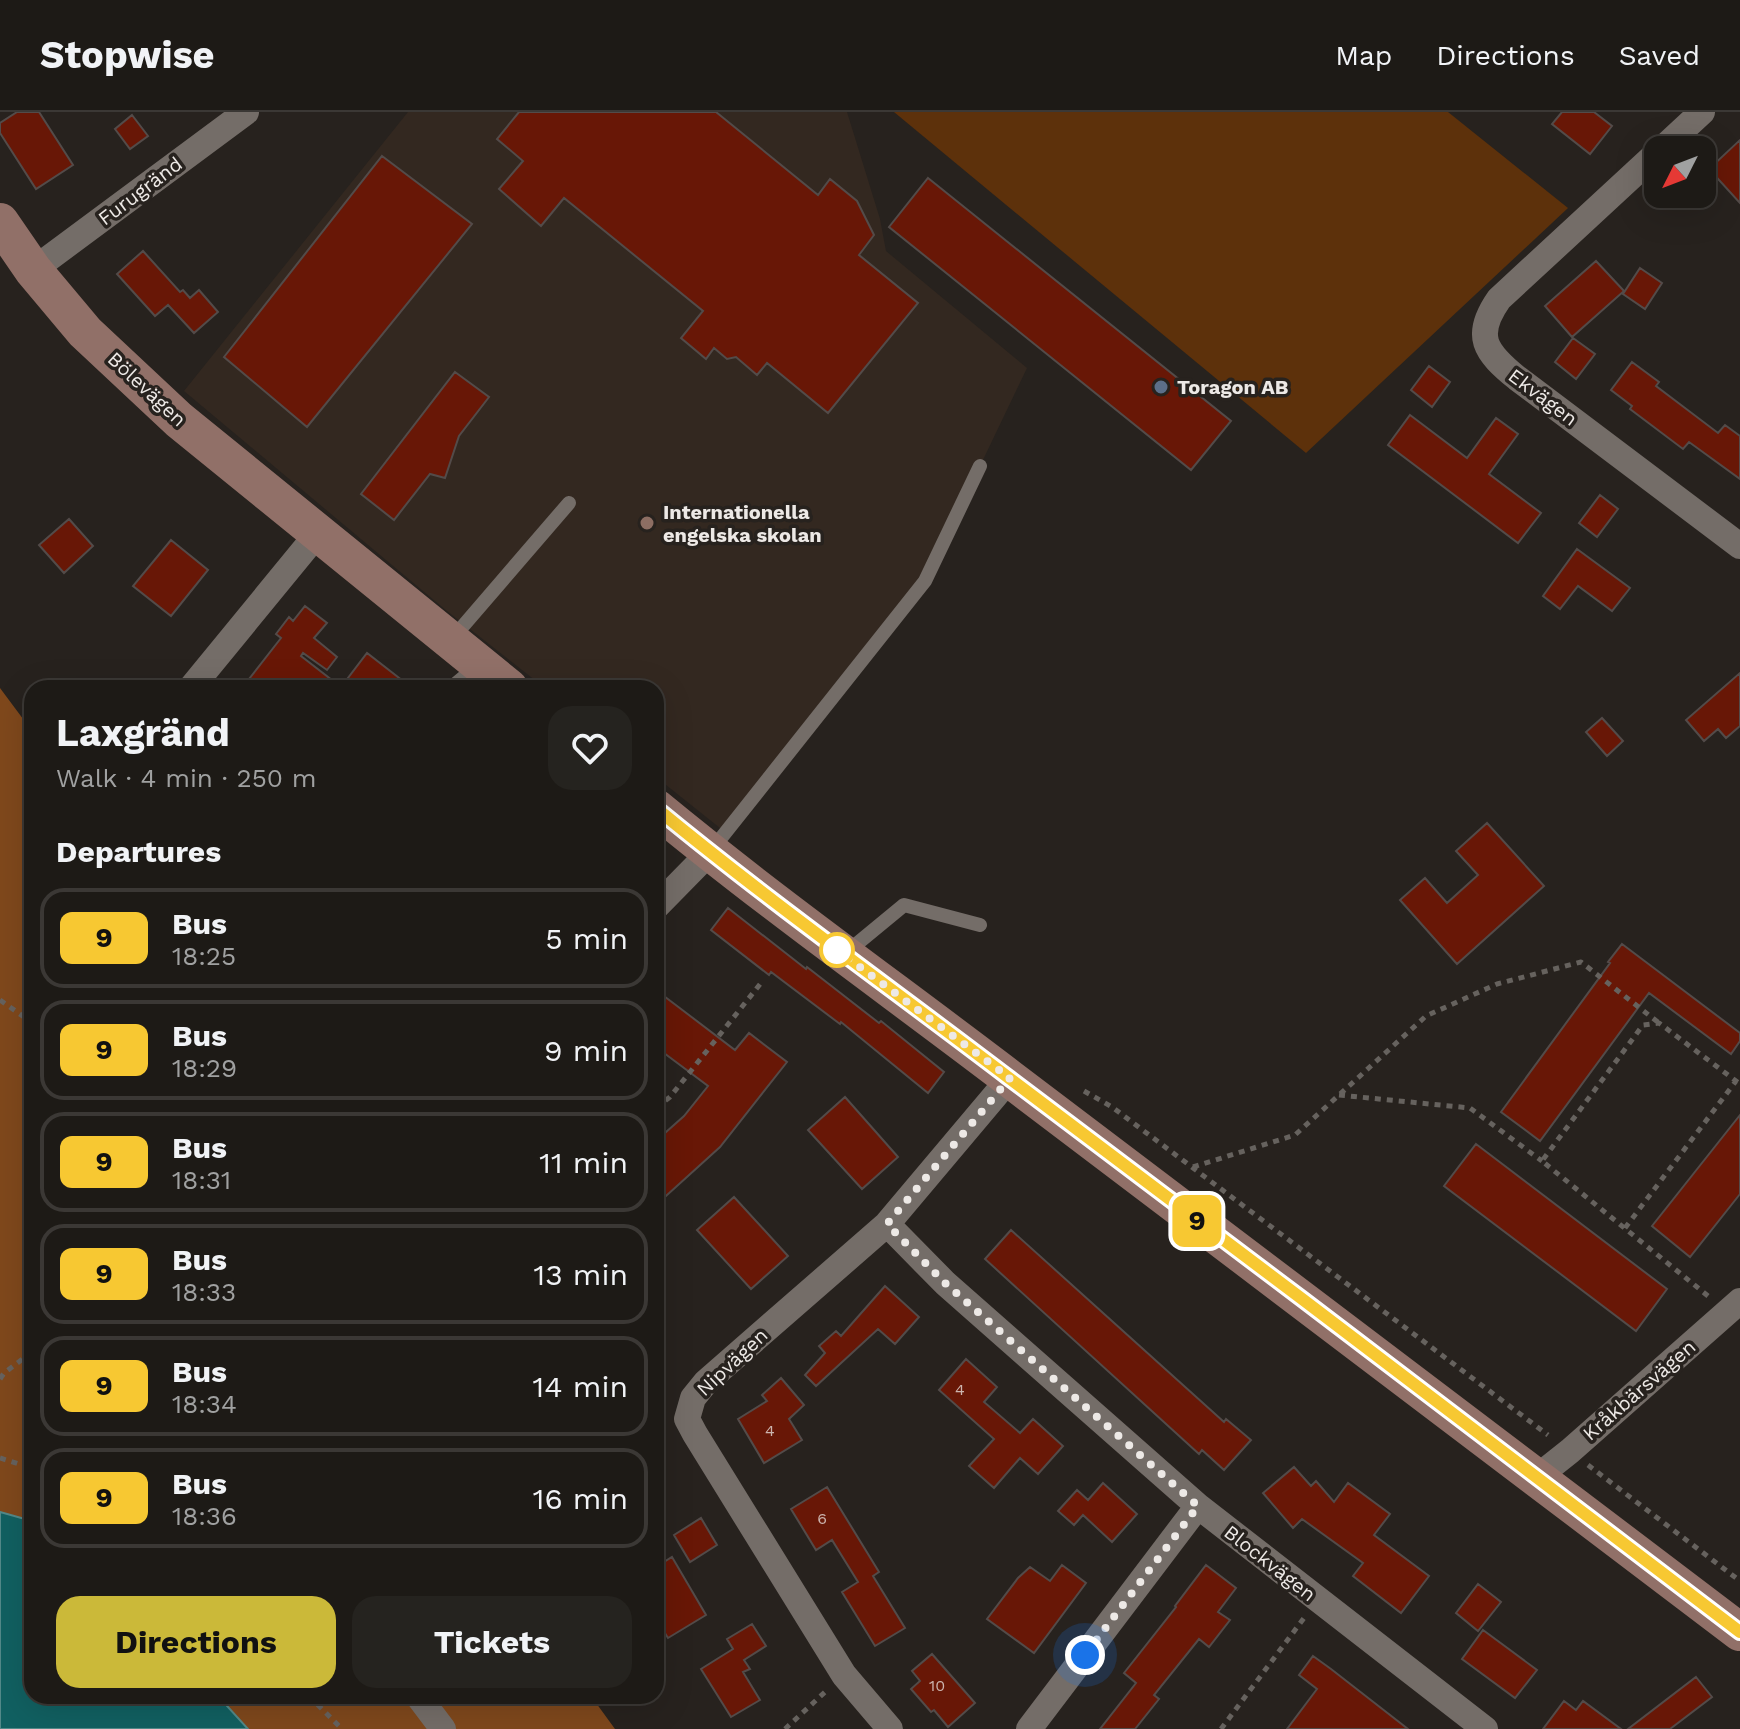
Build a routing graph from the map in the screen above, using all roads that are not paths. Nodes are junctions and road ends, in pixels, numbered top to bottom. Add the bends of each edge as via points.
1 (246, 112) edge
2 (1702, 112) edge
3 (1676, 136) edge
4 (1644, 165) edge
5 (0, 222) edge
6 (33, 270) junction
7 (980, 466) dead end
8 (569, 503) dead end
9 (318, 533) junction
10 (1740, 546) edge
11 (451, 641) junction
12 (198, 680) edge
13 (484, 680) edge
14 (664, 815) edge
15 (710, 852) junction
16 (664, 899) edge
17 (980, 925) dead end
18 (844, 955) junction
19 (1010, 1078) junction
20 (887, 1224) junction
21 (1734, 1306) edge
22 (1536, 1478) junction
23 (1198, 1506) junction
24 (1740, 1632) edge
25 (424, 1704) edge
26 (443, 1729) edge
27 (890, 1729) edge
28 (1029, 1729) edge
29 (1485, 1729) edge

1 - 6 street, Furugränd
2 - 3 street, Ekvägen
4 - 10 street, Ekvägen via 1499,299 1484,327 1487,346 1517,378
5 - 6 street, Bölevägen
6 - 9 street, Bölevägen via 85,332 179,420
7 - 15 lane via 925,581
8 - 11 lane
9 - 11 street, Bölevägen
9 - 12 street
11 - 13 street, Bölevägen
14 - 15 street
15 - 16 street
15 - 18 street
17 - 18 lane via 904,905
18 - 19 street
19 - 20 street, Nipvägen
19 - 22 street
20 - 23 street, Blockvägen via 945,1283
20 - 27 street, Nipvägen via 706,1382 693,1398 687,1419 844,1675
21 - 22 street, Kråkbärsvägen
22 - 24 street
23 - 28 street
23 - 29 street, Blockvägen
25 - 26 street

